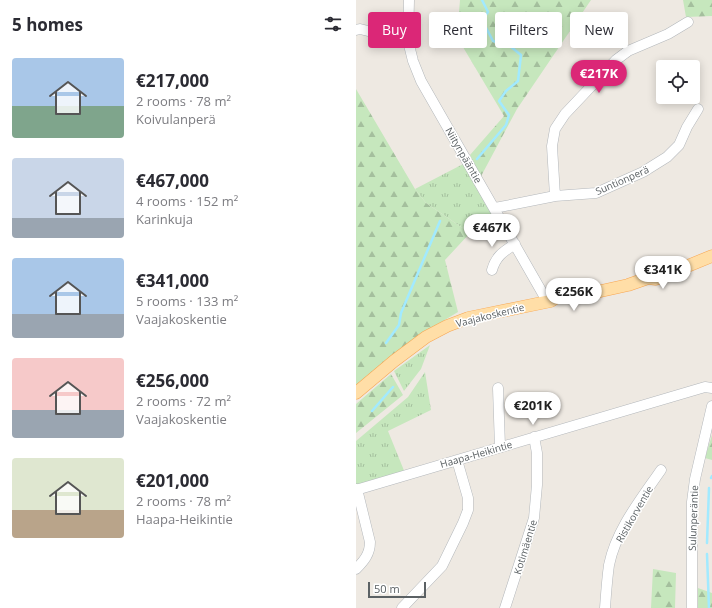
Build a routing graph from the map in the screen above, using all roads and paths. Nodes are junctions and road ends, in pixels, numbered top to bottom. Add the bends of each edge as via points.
1 (409, 0) edge
2 (409, 12) edge
3 (688, 22) dead end
4 (356, 30) edge
5 (368, 31) edge
6 (410, 48) edge
7 (698, 109) dead end
8 (555, 196) junction
9 (495, 208) junction
10 (515, 244) junction
11 (712, 248) edge
12 (712, 256) edge
13 (492, 270) dead end
14 (648, 278) junction
15 (549, 301) junction
16 (498, 388) dead end
17 (712, 388) edge
18 (356, 393) edge
19 (712, 406) edge
20 (534, 437) junction
21 (500, 447) junction
22 (457, 460) junction
23 (661, 470) dead end
24 (357, 490) edge
25 (356, 568) edge
26 (402, 608) edge
27 (505, 608) edge
28 (605, 608) edge
29 (692, 608) edge

1 - 2 street, Niitynpääntie
3 - 8 street via 668,34 628,51 616,60 565,114 555,129 552,146
4 - 5 street
6 - 9 street, Niitynpääntie via 421,81
7 - 8 street, Suntionperä via 679,145 667,157 643,172 596,192
8 - 9 street, Suntionperä
9 - 10 street, Niitynpääntie
10 - 13 street via 495,260
10 - 15 street, Niitynpääntie
11 - 14 main road, Vaajakoskentie
12 - 14 main road, Vaajakoskentie via 656,279
14 - 15 main road, Vaajakoskentie via 592,293 585,291 557,296
15 - 18 main road, Vaajakoskentie via 468,318 447,326 426,337
16 - 21 street
17 - 20 street, Haapa-Heikintie via 705,387
19 - 29 street, Sulunperäntie via 692,502
20 - 21 street, Haapa-Heikintie
20 - 27 street, Kotimäentie via 537,453 534,518
21 - 22 street, Haapa-Heikintie
22 - 24 street, Haapa-Heikintie
22 - 26 street via 468,498 468,510 442,566
23 - 28 street, Ristikorventie via 617,540 609,564
24 - 25 street via 370,550

